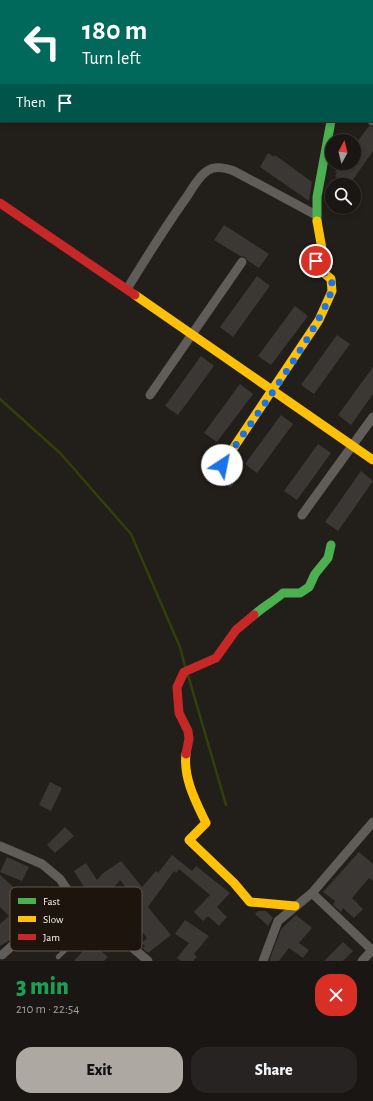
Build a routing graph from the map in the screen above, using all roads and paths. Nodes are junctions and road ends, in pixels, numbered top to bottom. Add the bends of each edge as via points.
1 (331, 122) edge
2 (0, 203) edge
3 (316, 215) junction
4 (242, 262) dead end
5 (127, 289) junction
6 (193, 334) junction
7 (273, 389) junction
8 (150, 395) dead end
9 (373, 417) edge
10 (353, 446) junction
11 (373, 460) edge
12 (222, 465) dead end
13 (302, 516) dead end
14 (331, 545) dead end
15 (373, 822) edge
16 (0, 847) edge
17 (65, 887) edge
18 (312, 893) junction
19 (295, 906) junction
20 (10, 948) edge
21 (372, 950) edge
22 (64, 951) edge
23 (137, 951) edge
24 (2, 955) dead end
25 (58, 957) dead end
26 (148, 961) edge
27 (262, 961) edge
28 (362, 961) edge

1 - 3 street
2 - 5 street
3 - 5 street via 234,171 223,167 212,168 199,179 165,227
3 - 7 street via 322,249 317,265 331,279 332,291 319,320
4 - 6 street
5 - 6 street
6 - 7 street
6 - 8 street
7 - 10 street
7 - 12 street
9 - 10 street
10 - 11 street
10 - 13 street
14 - 19 street via 328,558 315,574 309,587 300,593 283,594 264,606 236,630 216,658 184,672 177,687 178,713 189,739 187,772 194,798 206,823 189,840 250,902
15 - 18 street
16 - 17 street via 42,864
18 - 19 street
18 - 21 street
19 - 27 street via 278,921
20 - 24 street
21 - 28 street
22 - 25 lane
23 - 26 street

